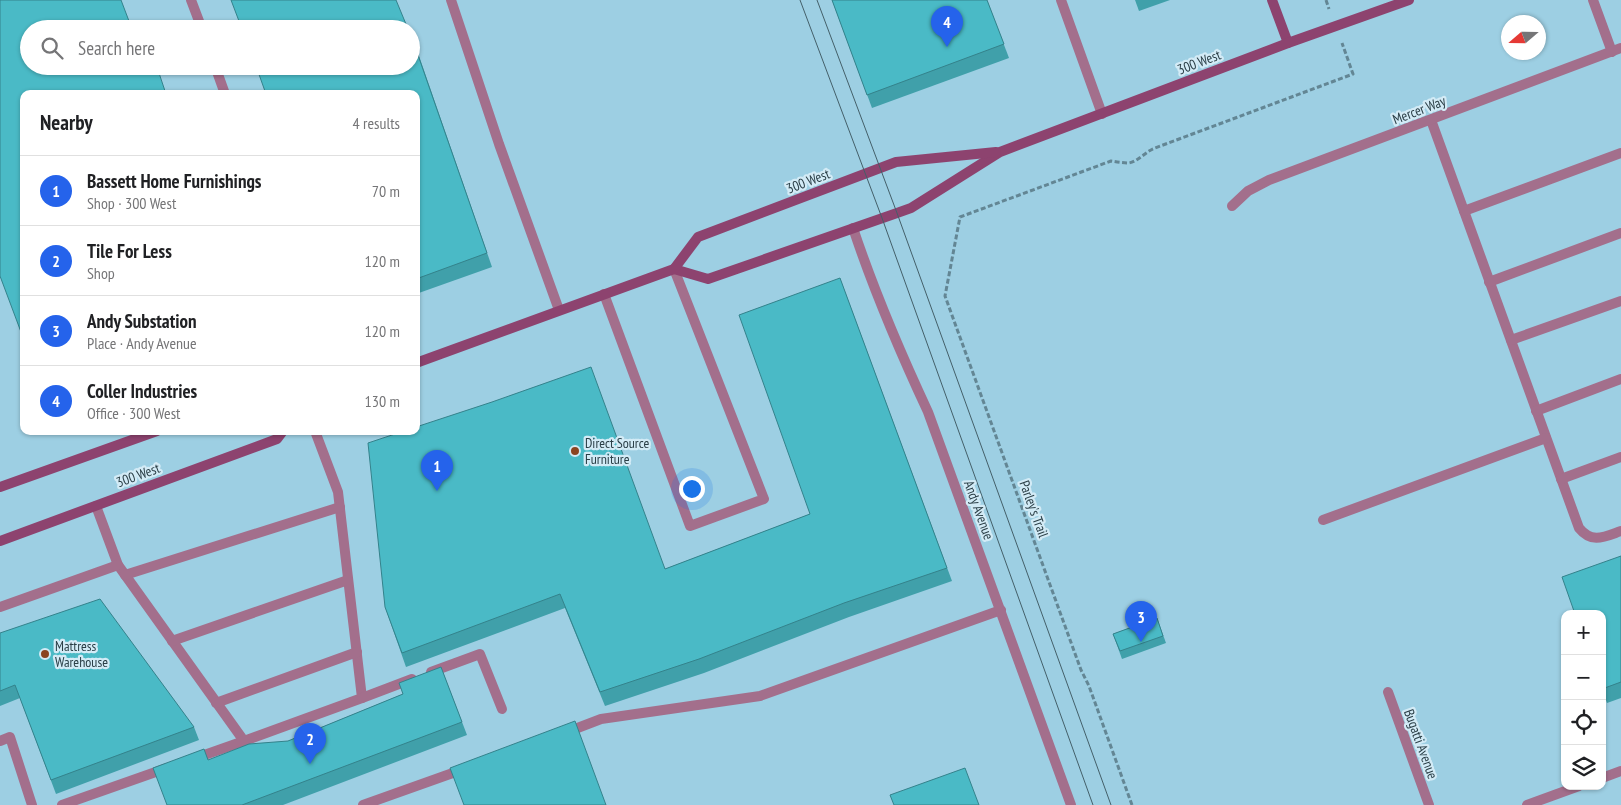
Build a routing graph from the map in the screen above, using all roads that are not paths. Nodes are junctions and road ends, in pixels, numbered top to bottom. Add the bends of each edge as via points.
1 (191, 0) edge
2 (451, 0) edge
3 (1061, 0) edge
4 (1272, 0) edge
5 (1409, 0) edge
6 (1592, 0) edge
7 (199, 20) edge
8 (1288, 43) junction
9 (1616, 50) edge
10 (218, 75) edge
11 (224, 90) edge
12 (1102, 114) junction
13 (1431, 120) junction
14 (1000, 152) junction
15 (1621, 153) edge
16 (1232, 206) dead end
17 (1464, 212) junction
18 (852, 228) junction
19 (1621, 232) edge
20 (674, 269) junction
21 (1489, 282) junction
22 (604, 294) junction
23 (1621, 301) edge
24 (559, 310) junction
25 (1511, 340) junction
26 (420, 361) edge
27 (1621, 379) edge
28 (1536, 411) junction
29 (146, 435) edge
30 (280, 435) edge
31 (317, 435) edge
32 (1546, 438) junction
33 (1621, 457) edge
34 (1561, 479) junction
35 (0, 487) edge
36 (96, 506) junction
37 (340, 507) junction
38 (1323, 520) dead end
39 (1621, 531) edge
40 (0, 541) edge
41 (118, 565) junction
42 (125, 575) junction
43 (348, 580) junction
44 (0, 607) edge
45 (1000, 610) junction
46 (172, 641) junction
47 (356, 652) junction
48 (1388, 692) dead end
49 (362, 698) junction
50 (216, 702) junction
51 (502, 709) dead end
52 (555, 736) edge
53 (244, 740) junction
54 (0, 741) edge
55 (473, 765) edge
56 (1621, 771) edge
57 (1606, 777) edge
58 (1568, 790) edge
59 (32, 805) edge
60 (62, 805) edge
61 (363, 805) edge
62 (1072, 805) edge
63 (1429, 805) edge
64 (1527, 805) edge

1 - 7 street
2 - 24 street
3 - 12 street
4 - 8 main road
5 - 8 main road, 300 West
6 - 9 street
8 - 12 main road, 300 West
9 - 13 street, Mercer Way
10 - 11 street
12 - 14 main road, 300 West
13 - 16 street, Mercer Way via 1269,180 1248,191
13 - 17 street
14 - 18 main road, 300 West via 911,208
14 - 20 main road, 300 West via 896,162 698,237
15 - 17 street
17 - 21 street
18 - 20 main road, 300 West via 708,280
18 - 45 street, Andy Avenue via 900,352 928,412
19 - 21 street
20 - 22 main road
20 - 22 street via 764,499 690,526
21 - 25 street
22 - 24 main road
23 - 25 street
24 - 26 main road
25 - 28 street
27 - 28 street
28 - 32 street
29 - 35 main road
30 - 36 main road, 300 West via 277,439
31 - 37 street via 338,492
32 - 34 street
32 - 38 street
33 - 34 street
34 - 39 street via 1579,528 1585,535 1604,537
36 - 40 main road, 300 West
36 - 41 street
37 - 42 street
37 - 43 street
41 - 42 street
41 - 44 street
42 - 46 street
43 - 46 street
43 - 47 street
45 - 52 street via 760,696 600,719
45 - 62 street, Andy Avenue
46 - 50 street
47 - 49 street
47 - 50 street
48 - 63 street, Bugatti Avenue
49 - 51 street via 480,654
49 - 53 street
50 - 53 street
53 - 60 street
54 - 59 street via 10,737
55 - 61 street
56 - 57 street
58 - 64 street

